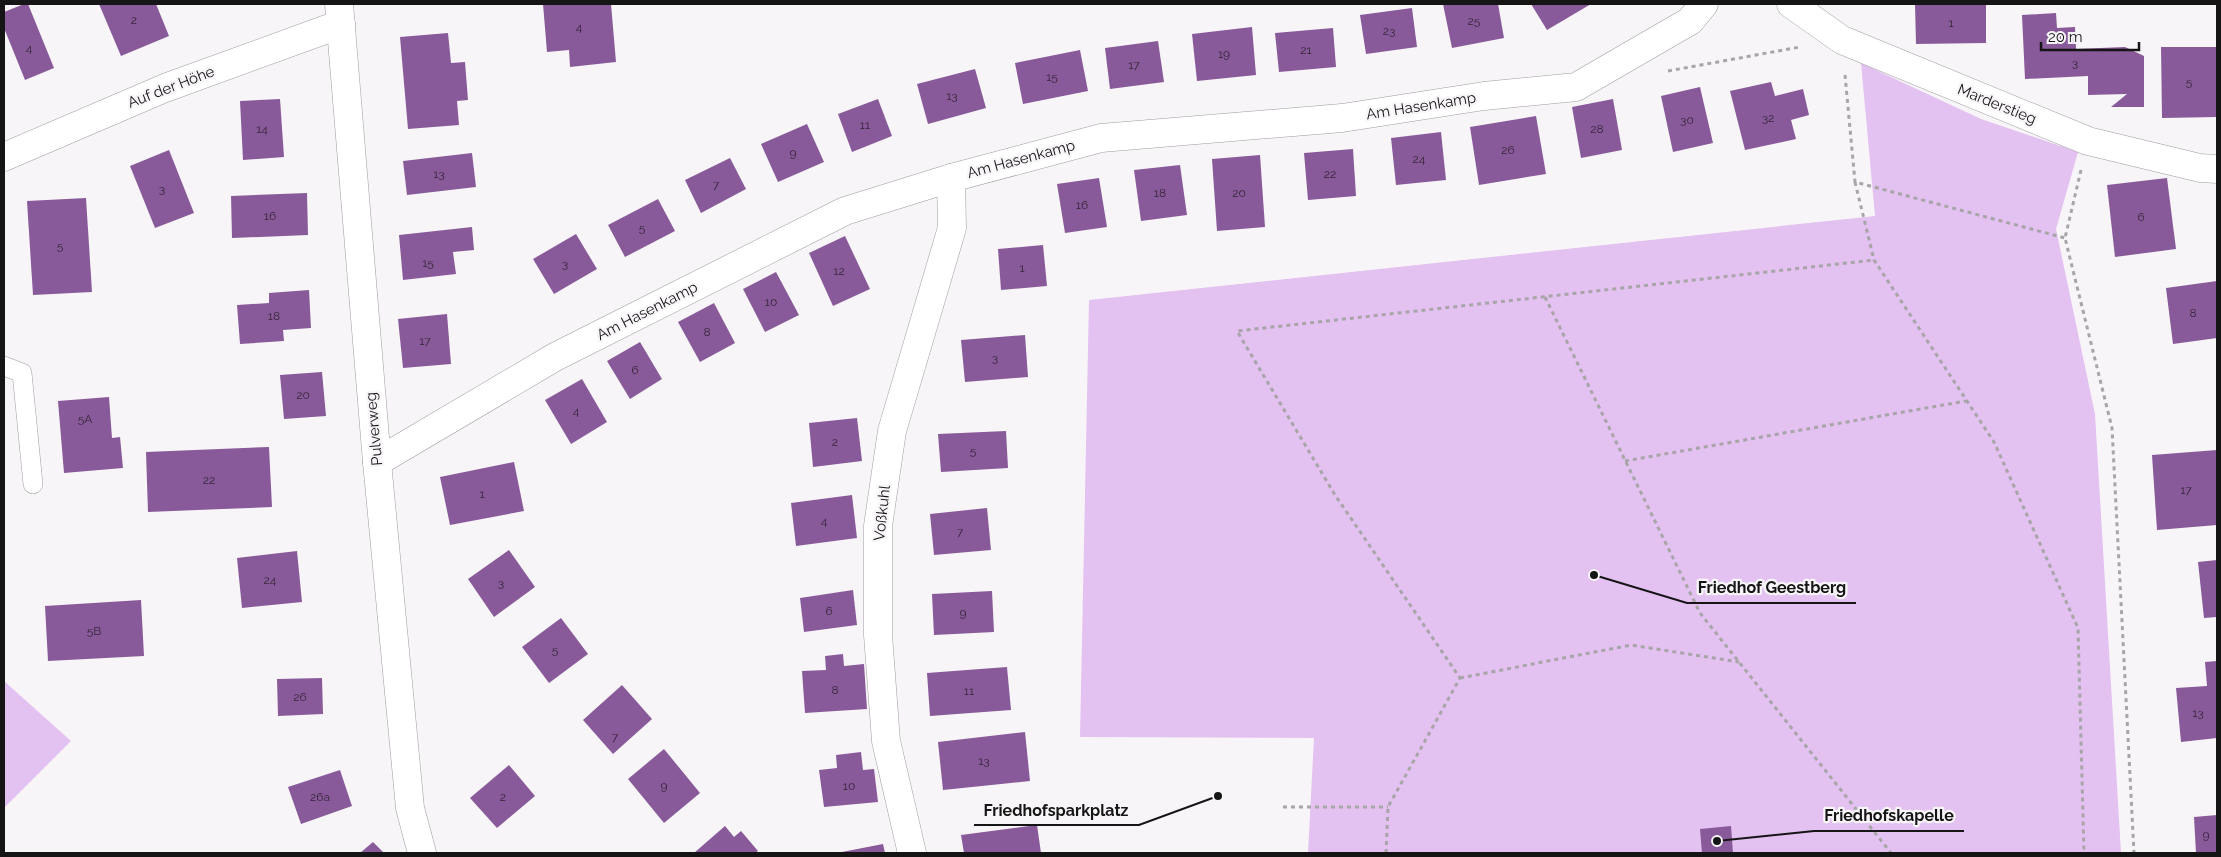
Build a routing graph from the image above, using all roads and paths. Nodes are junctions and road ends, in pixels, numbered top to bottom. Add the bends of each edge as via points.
1 (1704, 4) edge
2 (1791, 4) edge
3 (340, 14) edge
4 (1842, 40) junction
5 (1665, 71) dead end
6 (2088, 141) junction
7 (4, 157) edge
8 (2217, 169) edge
9 (951, 178) junction
10 (1856, 182) junction
11 (2065, 238) junction
12 (1874, 260) junction
13 (1545, 297) junction
14 (4, 366) edge
15 (1967, 401) junction
16 (1625, 461) junction
17 (377, 462) junction
18 (34, 484) dead end
19 (1739, 662) junction
20 (1460, 678) junction
21 (1388, 807) junction
22 (1283, 808) dead end
23 (422, 853) edge
24 (912, 853) edge
25 (1386, 853) edge
26 (1891, 853) edge
27 (2084, 853) edge
28 (2134, 853) edge

1 - 9 street, Am Hasenkamp via 1690,21 1576,87 1484,96 1342,118 1101,138
2 - 4 street, Marderstieg
3 - 7 street, Auf der Höhe
3 - 17 street, Pulverweg
4 - 5 path
4 - 6 street, Marderstieg
4 - 10 path
6 - 8 street, Marderstieg via 2200,168
6 - 11 path
9 - 17 street, Am Hasenkamp via 845,211 555,357
9 - 24 street, Voßkuhl via 952,228 892,431 878,526 878,635 886,741
10 - 11 path
10 - 12 path
11 - 28 path via 2112,428
12 - 13 path
12 - 15 path
13 - 16 path
13 - 20 path via 1237,331 1334,496
14 - 18 lane via 22,373
15 - 16 path
15 - 27 path via 1994,442 2078,628
16 - 19 path via 1700,613
17 - 23 street, Pulverweg via 410,808
19 - 20 path via 1631,645
19 - 26 path
20 - 21 path
21 - 22 path
21 - 25 path

